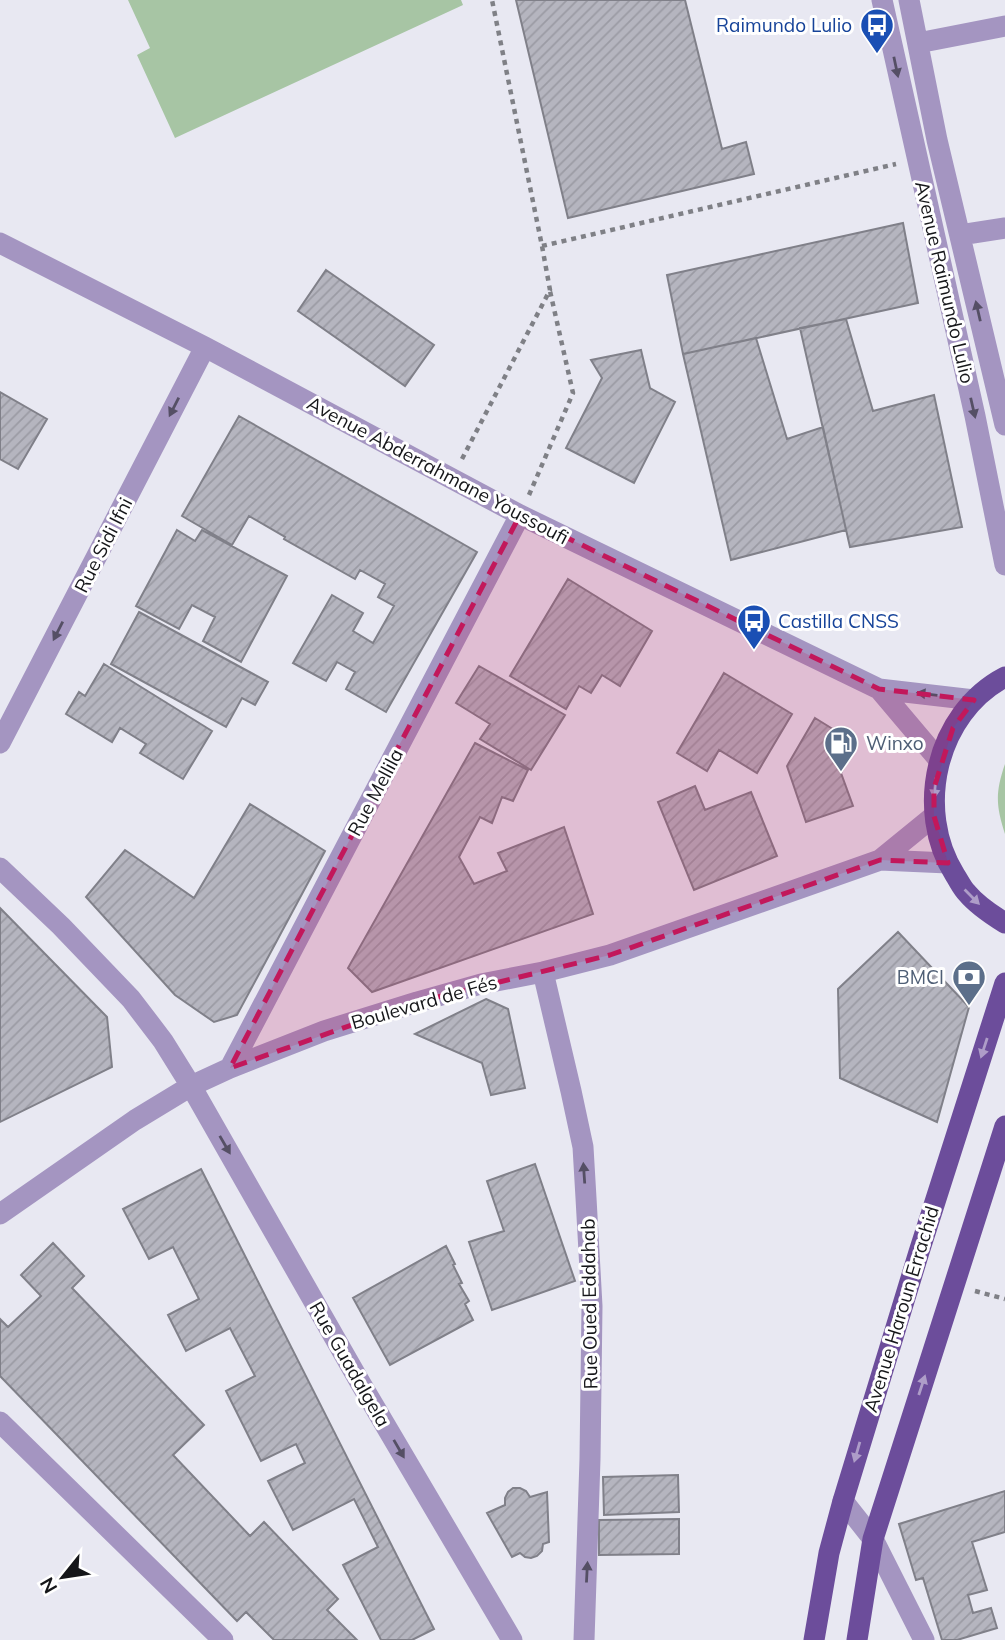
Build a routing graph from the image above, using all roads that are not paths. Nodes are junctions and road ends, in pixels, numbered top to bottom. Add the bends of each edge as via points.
1 (882, 0) edge
2 (909, 0) edge
3 (1005, 26) edge
4 (918, 44) junction
5 (1005, 228) edge
6 (960, 235) junction
7 (0, 243) edge
8 (205, 347) junction
9 (1005, 425) edge
10 (520, 515) junction
11 (1005, 565) edge
12 (1005, 677) edge
13 (879, 689) junction
14 (974, 700) junction
15 (0, 743) edge
16 (939, 760) junction
17 (934, 817) junction
18 (880, 860) junction
19 (947, 863) junction
20 (0, 868) edge
21 (1005, 923) edge
22 (543, 972) junction
23 (1005, 983) edge
24 (230, 1068) junction
25 (191, 1086) junction
26 (1005, 1126) edge
27 (0, 1214) edge
28 (0, 1422) edge
29 (843, 1501) junction
30 (873, 1539) junction
31 (223, 1640) edge
32 (512, 1640) edge
33 (584, 1640) edge
34 (814, 1640) edge
35 (857, 1640) edge
36 (924, 1640) edge

1 -> 11 street, Avenue Raimundo Lulio
2 - 4 street, Avenue Raimundo Lulio
3 - 4 street
4 - 6 street, Avenue Raimundo Lulio
5 - 6 street
9 -> 6 street, Avenue Raimundo Lulio
7 - 8 street, Avenue Abderrahmane Youssoufi
8 - 10 street, Avenue Abderrahmane Youssoufi
8 -> 15 street, Rue Sidi Ifni
10 - 13 street, Avenue Abderrahmane Youssoufi
10 - 24 street, Rue Mellila
12 - 14 main road
14 -> 13 street, Avenue Abderrahmane Youssoufi
13 - 16 street, Avenue Abderrahmane Youssoufi
14 - 16 main road via 953,728
16 -> 17 main road
17 - 18 street, Boulevard de Fés
17 - 19 main road
18 - 19 street, Boulevard de Fés
18 - 22 street, Boulevard de Fés via 610,955
19 -> 21 main road via 966,892
20 - 25 street, Rue Guadalgela via 131,999
22 - 24 street, Boulevard de Fés via 390,1010
33 -> 22 street, Rue Oued Eddahab via 592,1320 583,1147
23 -> 29 main road, Avenue Haroun Errachid
24 - 25 street, Boulevard de Fés
25 - 27 street, Boulevard de Fés
25 -> 32 street, Rue Guadalgela
30 -> 26 main road
28 - 31 street
29 - 30 street
29 - 34 main road, Avenue Haroun Errachid
30 - 35 main road
30 - 36 street

